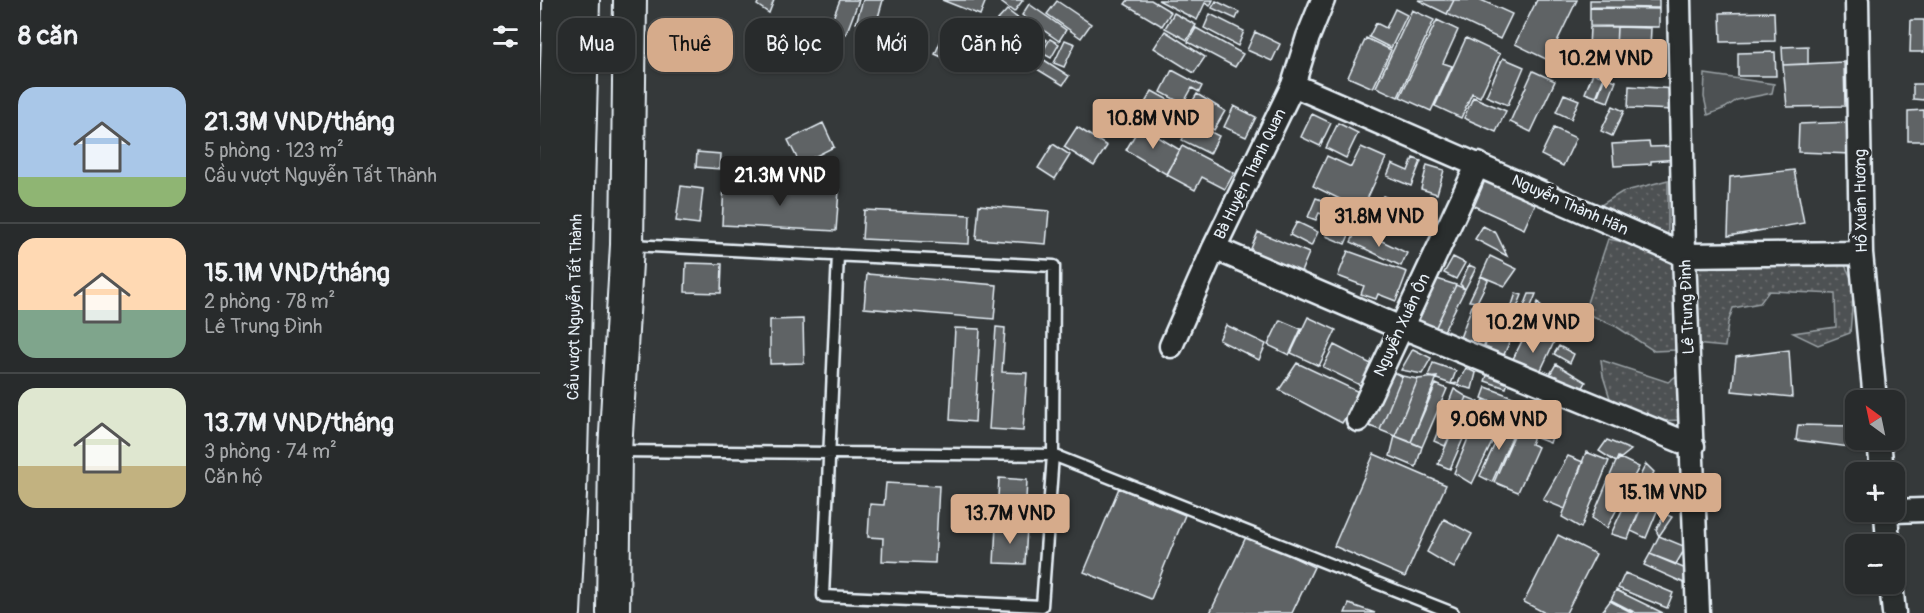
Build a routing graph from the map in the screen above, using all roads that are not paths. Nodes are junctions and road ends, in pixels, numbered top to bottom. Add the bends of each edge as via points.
1 (559, 0) edge
2 (582, 0) edge
3 (630, 0) edge
4 (1323, 0) edge
5 (1679, 0) edge
6 (1857, 0) edge
7 (1293, 85) junction
8 (1478, 164) junction
9 (627, 245) junction
10 (1214, 248) junction
11 (1862, 253) junction
12 (838, 255) junction
13 (1684, 255) junction
14 (1401, 328) junction
15 (1171, 346) dead end
16 (1874, 390) edge
17 (1358, 420) dead end
18 (1693, 446) junction
19 (615, 451) junction
20 (830, 453) junction
21 (1053, 455) junction
22 (1924, 510) edge
23 (1905, 511) edge
24 (1893, 594) edge
25 (540, 613) edge
26 (564, 613) edge
27 (613, 613) edge
28 (1453, 613) edge
29 (1698, 613) edge
30 (1894, 613) edge

1 - 25 main road, Cầu vượt Nguyễn Tất Thành
2 - 26 main road, Cầu vượt Nguyễn Tất Thành
3 - 9 main road
4 - 7 street, Bà Huyện Thanh Quan
5 - 13 street, Lê Trung Đình
6 - 11 street, Hồ Xuân Hương
7 - 8 street, Nguyễn Thành Hãn
7 - 10 street, Bà Huyện Thanh Quan
8 - 13 street, Nguyễn Thành Hãn
8 - 14 street, Nguyễn Xuân Ôn
9 - 12 lane
9 - 19 main road
10 - 14 street
10 - 15 street, Bà Huyện Thanh Quan
11 - 13 street, Nguyễn Thành Hãn
11 - 16 street, Hồ Xuân Hương
12 - 20 lane
12 - 21 lane via 1054,266
13 - 18 street, Lê Trung Đình
14 - 17 street, Nguyễn Xuân Ôn
14 - 18 street
18 - 29 street, Lê Trung Đình
19 - 20 lane
19 - 27 main road
20 - 21 lane
20 - 21 lane via 824,596 1042,606
21 - 28 lane
22 - 23 street
24 - 30 street

